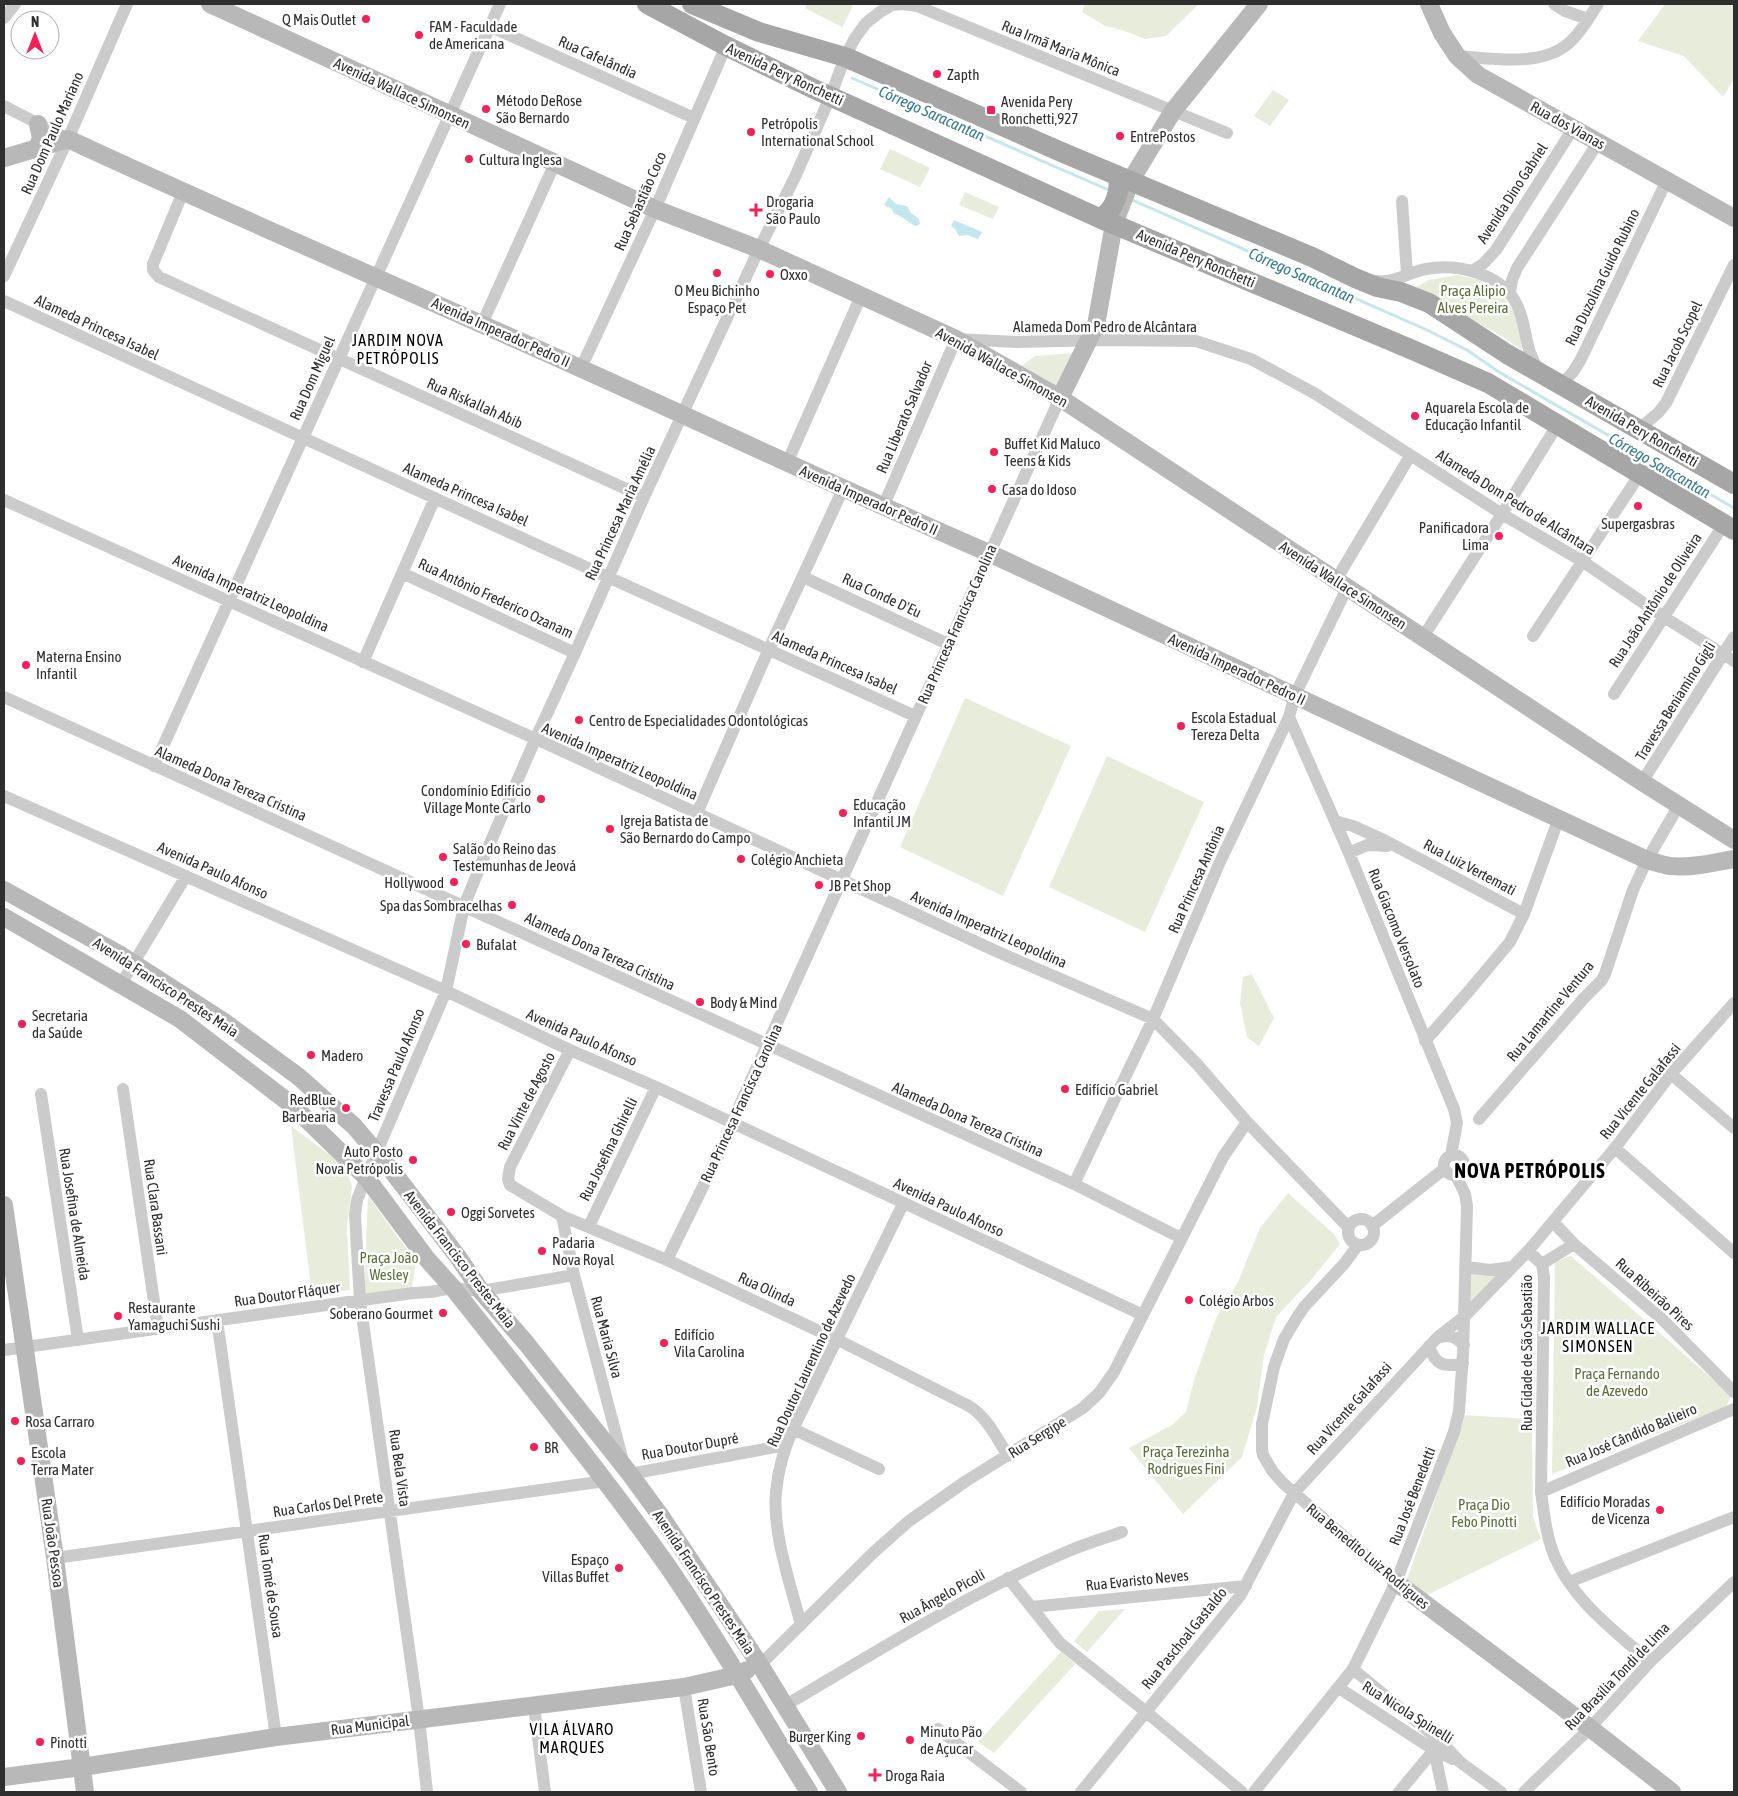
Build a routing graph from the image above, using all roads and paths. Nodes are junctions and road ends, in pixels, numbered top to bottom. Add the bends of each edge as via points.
1 (15, 4) edge
2 (127, 4) edge
3 (210, 4) edge
4 (500, 4) edge
5 (647, 4) edge
6 (692, 4) edge
7 (1259, 4) edge
8 (1429, 4) edge
9 (1554, 4) edge
10 (1598, 4) edge
11 (4, 18) edge
12 (1588, 19) junction
13 (489, 26) junction
14 (726, 46) junction
15 (1457, 56) junction
16 (845, 57) junction
17 (831, 95) junction
18 (4, 106) edge
19 (1173, 111) junction
20 (449, 114) junction
21 (694, 118) junction
22 (38, 124) junction
23 (1574, 127) junction
24 (1227, 133) dead end
25 (68, 139) junction
26 (1598, 141) junction
27 (37, 149) junction
28 (4, 158) edge
29 (555, 163) junction
30 (1667, 180) junction
31 (1123, 183) junction
32 (183, 192) junction
33 (1402, 201) dead end
34 (656, 209) junction
35 (1110, 216) junction
36 (1734, 218) edge
37 (759, 249) junction
38 (1312, 257) junction
39 (1734, 265) edge
40 (1472, 271) junction
41 (1407, 274) junction
42 (4, 276) edge
43 (377, 276) junction
44 (1510, 293) junction
45 (861, 296) junction
46 (4, 301) edge
47 (482, 324) junction
48 (956, 339) junction
49 (1090, 340) junction
50 (339, 359) junction
51 (581, 368) junction
52 (1555, 382) junction
53 (1060, 398) junction
54 (684, 415) junction
55 (1558, 424) junction
56 (1639, 429) junction
57 (302, 440) junction
58 (1410, 456) junction
59 (787, 463) junction
60 (1640, 474) junction
61 (1731, 479) edge
62 (843, 489) junction
63 (644, 497) junction
64 (435, 498) junction
65 (4, 500) edge
66 (883, 507) junction
67 (1502, 514) junction
68 (1729, 527) edge
69 (989, 553) junction
70 (1582, 561) junction
71 (402, 574) junction
72 (610, 577) junction
73 (802, 577) junction
74 (1341, 584) junction
75 (230, 601) junction
76 (1664, 617) junction
77 (1533, 636) dead end
78 (1423, 637) junction
79 (1734, 637) edge
80 (948, 644) junction
81 (769, 649) junction
82 (576, 653) junction
83 (1723, 654) junction
84 (1734, 661) edge
85 (363, 662) junction
86 (1614, 694) dead end
87 (1295, 695) junction
88 (4, 697) edge
89 (915, 716) junction
90 (1290, 717) junction
91 (535, 740) junction
92 (1302, 747) junction
93 (1274, 749) junction
94 (154, 766) junction
95 (1642, 782) junction
96 (4, 796) edge
97 (1679, 805) junction
98 (697, 813) junction
99 (1559, 818) junction
100 (1334, 821) junction
101 (1734, 840) edge
102 (1400, 849) junction
103 (1349, 853) junction
104 (1734, 859) edge
105 (1647, 860) junction
106 (186, 876) junction
107 (843, 880) junction
108 (4, 890) edge
109 (464, 906) junction
110 (1524, 914) junction
111 (4, 916) edge
112 (133, 964) junction
113 (121, 984) junction
114 (446, 991) junction
115 (1734, 1003) edge
116 (1154, 1019) junction
117 (1424, 1041) junction
118 (768, 1045) junction
119 (570, 1050) junction
120 (1671, 1074) junction
121 (656, 1087) junction
122 (123, 1089) dead end
123 (40, 1094) dead end
124 (1479, 1119) dead end
125 (1247, 1122) junction
126 (734, 1123) junction
127 (1734, 1128) edge
128 (1615, 1148) junction
129 (377, 1151) junction
130 (1451, 1155) junction
131 (510, 1167) joint
132 (1444, 1169) junction
133 (1456, 1175) junction
134 (366, 1177) junction
135 (1074, 1184) junction
136 (904, 1204) junction
137 (4, 1205) edge
138 (562, 1216) junction
139 (1552, 1222) junction
140 (589, 1226) junction
141 (1372, 1226) junction
142 (1349, 1228) junction
143 (1181, 1238) junction
144 (1574, 1244) junction
145 (1358, 1245) junction
146 (1528, 1251) junction
147 (1734, 1253) edge
148 (667, 1260) junction
149 (1542, 1264) junction
150 (1466, 1267) junction
151 (1512, 1267) junction
152 (574, 1275) junction
153 (453, 1288) junction
154 (481, 1291) junction
155 (360, 1301) junction
156 (1143, 1315) junction
157 (1465, 1316) junction
158 (217, 1320) junction
159 (158, 1329) junction
160 (78, 1340) junction
161 (838, 1340) junction
162 (1433, 1342) junction
163 (1464, 1345) junction
164 (24, 1347) junction
165 (4, 1350) edge
166 (1463, 1363) junction
167 (1734, 1392) edge
168 (1734, 1409) edge
169 (793, 1429) junction
170 (786, 1445) junction
171 (1008, 1456) junction
172 (879, 1469) dead end
173 (627, 1470) junction
174 (605, 1481) junction
175 (1294, 1492) junction
176 (1542, 1492) junction
177 (390, 1512) junction
178 (1734, 1517) edge
179 (247, 1532) junction
180 (1122, 1532) dead end
181 (55, 1558) junction
182 (1008, 1578) junction
183 (1396, 1582) junction
184 (1569, 1582) junction
185 (1734, 1582) edge
186 (1246, 1586) junction
187 (1729, 1595) edge
188 (1031, 1608) junction
189 (801, 1625) junction
190 (1650, 1662) junction
191 (760, 1665) junction
192 (1353, 1670) junction
193 (737, 1675) junction
194 (684, 1687) junction
195 (1340, 1688) junction
196 (786, 1705) junction
197 (534, 1706) junction
198 (1145, 1711) junction
199 (419, 1719) junction
200 (1590, 1728) junction
201 (938, 1729) dead end
202 (276, 1737) junction
203 (1437, 1745) junction
204 (82, 1767) junction
205 (4, 1777) edge
206 (85, 1792) edge
207 (428, 1792) edge
208 (545, 1792) edge
209 (701, 1792) edge
210 (810, 1792) edge
211 (838, 1792) edge
212 (1021, 1792) edge
213 (1080, 1792) edge
214 (1242, 1792) edge
215 (1254, 1792) edge
216 (1399, 1792) edge
217 (1443, 1792) edge
218 (1501, 1792) edge
219 (1524, 1792) edge
220 (1672, 1792) edge

1 - 11 street
2 - 25 street, Rua Dom Paulo Mariano
3 - 20 street, Avenida Wallace Simonsen
4 - 13 street, Rua Dom Miguel
5 - 14 main road, Avenida Pery Ronchetti
6 - 16 main road, Avenida Pery Ronchetti via 759,32
7 - 19 street
8 - 15 street, Rua dos Vianas
9 - 12 street
10 - 12 street
12 - 15 street via 1572,40 1551,54 1507,60
13 - 20 street, Rua Dom Miguel
13 - 21 street, Rua Cafelândia
14 - 17 main road, Avenida Pery Ronchetti
14 - 21 street, Rua Sebastião Coco
15 - 23 street, Rua dos Vianas via 1485,79
16 - 17 street, Rua Princesa Maria Amélia
16 - 19 street, Rua Irmã Maria Mônica via 866,23 880,12 892,5 917,6
16 - 31 main road, Avenida Pery Ronchetti
17 - 35 main road, Avenida Pery Ronchetti
17 - 37 street, Rua Princesa Maria Amélia
18 - 22 street
19 - 24 street, Rua Irmã Maria Mônica
19 - 31 street
20 - 29 street, Avenida Wallace Simonsen
20 - 43 street, Rua Dom Miguel
21 - 34 street, Rua Sebastião Coco
22 - 25 street
22 - 27 street via 41,138
23 - 26 street, Rua dos Vianas
23 - 40 street, Avenida Dino Gabriel via 1496,250
25 - 27 street
25 - 32 street, Avenida Imperador Pedro II
25 - 42 street, Rua Dom Paulo Mariano
26 - 30 street, Rua dos Vianas
26 - 44 street via 1517,268
27 - 28 street
29 - 34 street, Avenida Wallace Simonsen
29 - 47 street
30 - 36 street, Rua dos Vianas
30 - 52 street, Rua Duzolina Guido Rubino via 1580,361 1573,372
31 - 35 main road
31 - 38 main road, Avenida Pery Ronchetti
32 - 43 street, Avenida Imperador Pedro II
32 - 50 street, Rua Riskallah Abib via 152,264 159,278
33 - 41 street
34 - 37 street, Avenida Wallace Simonsen
34 - 51 street, Rua Sebastião Coco
35 - 49 street, Rua Princesa Francisca Carolina via 1096,326
35 - 55 main road, Avenida Pery Ronchetti via 1476,377
37 - 45 street, Avenida Wallace Simonsen
37 - 54 street, Rua Princesa Maria Amélia
38 - 41 street, Avenida Pery Ronchetti via 1378,281 1386,282
38 - 52 main road, Avenida Pery Ronchetti via 1377,287 1428,303
39 - 56 street, Rua Jacob Scopel via 1666,403
40 - 41 street, Avenida Pery Ronchetti via 1444,267
40 - 44 street, Avenida Pery Ronchetti via 1496,282
43 - 47 street, Avenida Imperador Pedro II
43 - 50 street, Rua Dom Miguel
44 - 52 street, Avenida Pery Ronchetti via 1522,317 1530,356 1539,370
45 - 48 street, Avenida Wallace Simonsen
45 - 59 street
46 - 57 street, Alameda Princesa Isabel
47 - 51 street, Avenida Imperador Pedro II
48 - 49 street, Alameda Dom Pedro de Alcântara via 1017,342
48 - 53 street, Avenida Wallace Simonsen
48 - 66 street, Rua Liberato Salvador
49 - 53 street, Rua Princesa Francisca Carolina
49 - 58 street, Alameda Dom Pedro de Alcântara via 1196,341 1251,359 1314,394
50 - 57 street, Rua Dom Miguel
50 - 63 street, Rua Riskallah Abib
51 - 54 street, Avenida Imperador Pedro II
52 - 56 main road, Avenida Pery Ronchetti
53 - 69 street, Rua Princesa Francisca Carolina
53 - 74 street, Avenida Wallace Simonsen
54 - 59 street, Avenida Imperador Pedro II
54 - 63 street, Rua Princesa Maria Amélia
55 - 60 main road, Avenida Pery Ronchetti
55 - 67 street
56 - 61 main road, Avenida Pery Ronchetti
57 - 64 street, Alameda Princesa Isabel
57 - 75 street, Rua Dom Miguel
58 - 67 street, Alameda Dom Pedro de Alcântara
58 - 74 street, Rua Princesa Antônia
59 - 62 street, Avenida Imperador Pedro II
60 - 68 main road, Avenida Pery Ronchetti
60 - 70 street
62 - 66 street, Avenida Imperador Pedro II
62 - 73 street
63 - 72 street, Rua Princesa Maria Amélia
64 - 71 street
64 - 72 street, Alameda Princesa Isabel
65 - 75 street, Avenida Imperatriz Leopoldina
66 - 69 street, Avenida Imperador Pedro II
67 - 70 street, Alameda Dom Pedro de Alcântara
67 - 78 street
68 - 76 street, Rua João Antônio de Oliveira
69 - 80 street, Rua Princesa Francisca Carolina
69 - 87 street, Avenida Imperador Pedro II
70 - 76 street, Alameda Dom Pedro de Alcântara
70 - 77 street
71 - 82 street, Rua Antônio Frederico Ozanam
71 - 85 street
72 - 81 street, Alameda Princesa Isabel
72 - 82 street, Rua Princesa Maria Amélia
73 - 80 street, Rua Conde D'Eu
73 - 81 street
74 - 78 street, Avenida Wallace Simonsen
74 - 87 street, Rua Princesa Antônia
75 - 85 street, Avenida Imperatriz Leopoldina
75 - 94 street, Rua Dom Miguel
76 - 83 street, Alameda Dom Pedro de Alcântara
76 - 86 street, Rua João Antônio de Oliveira
78 - 95 street, Avenida Wallace Simonsen
79 - 83 street, Travessa Beniamino Gigli
80 - 89 street, Rua Princesa Francisca Carolina
81 - 89 street, Alameda Princesa Isabel
81 - 98 street
82 - 91 street, Rua Princesa Maria Amélia
83 - 84 street, Alameda Dom Pedro de Alcântara
83 - 95 street, Travessa Beniamino Gigli
85 - 91 street, Avenida Imperatriz Leopoldina
87 - 90 street, Rua Princesa Antônia
87 - 99 street, Avenida Imperador Pedro II
88 - 94 street, Alameda Dona Tereza Cristina
89 - 107 street, Rua Princesa Francisca Carolina
90 - 92 street, Rua Giacomo Versolato
90 - 93 street, Rua Princesa Antônia
91 - 98 street, Avenida Imperatriz Leopoldina
91 - 109 street, Rua Princesa Maria Amélia
92 - 93 street via 1285,743
92 - 100 street, Rua Giacomo Versolato
93 - 116 street, Rua Princesa Antônia via 1219,864
94 - 109 street, Alameda Dona Tereza Cristina
95 - 97 street, Avenida Wallace Simonsen
96 - 106 street, Avenida Paulo Afonso
97 - 101 street, Avenida Wallace Simonsen
97 - 105 street, Rua Lamartine Ventura
98 - 107 street, Avenida Imperatriz Leopoldina
99 - 105 street, Avenida Imperador Pedro II
99 - 110 street
100 - 102 street, Rua Luiz Vertemati via 1353,826
100 - 103 street, Rua Giacomo Versolato
102 - 103 street, Rua Luiz Vertemati via 1372,844
102 - 110 street, Rua Luiz Vertemati
103 - 117 street, Rua Giacomo Versolato
104 - 105 street, Avenida Imperador Pedro II via 1685,866
105 - 124 street, Rua Lamartine Ventura via 1602,980
106 - 112 street
106 - 114 street, Avenida Paulo Afonso
107 - 116 street, Avenida Imperatriz Leopoldina
107 - 118 street, Rua Princesa Francisca Carolina
108 - 112 street, Avenida Francisco Prestes Maia
109 - 114 street, Rua Princesa Maria Amélia
109 - 118 street, Alameda Dona Tereza Cristina
110 - 117 street via 1510,942
111 - 113 street, Avenida Francisco Prestes Maia
112 - 113 street
112 - 129 street, Avenida Francisco Prestes Maia via 223,1021 299,1077
113 - 134 street, Avenida Francisco Prestes Maia via 180,1019 292,1105
114 - 119 street, Avenida Paulo Afonso
114 - 129 street, Travessa Paulo Afonso
115 - 120 street, Rua Vicente Galafassi
116 - 125 street, Avenida Imperatriz Leopoldina
116 - 135 street, Rua Princesa Antônia
117 - 130 street, Rua Giacomo Versolato via 1456,1116
118 - 126 street, Rua Princesa Francisca Carolina
118 - 135 street, Alameda Dona Tereza Cristina
119 - 121 street, Avenida Paulo Afonso
119 - 131 street, Rua Vinte de Agosto
120 - 127 street
120 - 128 street, Rua Vicente Galafassi
121 - 126 street, Avenida Paulo Afonso
121 - 140 street, Rua Josefina Ghirelli
122 - 159 street, Rua Clara Bassani
123 - 160 street, Rua Josefina de Almeida
125 - 142 street, Avenida Imperatriz Leopoldina
125 - 143 street, Rua Sergipe via 1223,1157
126 - 136 street, Avenida Paulo Afonso
126 - 148 street, Rua Princesa Francisca Carolina
128 - 139 street, Rua Vicente Galafassi
128 - 147 street
129 - 134 street, Rua Bela Vista
129 - 154 street, Avenida Francisco Prestes Maia
130 - 132 street via 1444,1162
130 - 133 street via 1458,1156 1464,1163 1463,1170
131 - 138 street, Rua Olinda via 510,1185
132 - 133 street
132 - 141 street
133 - 150 street via 1467,1206
134 - 153 street, Avenida Francisco Prestes Maia via 427,1259
134 - 155 street, Rua Bela Vista via 355,1215
135 - 143 street, Alameda Dona Tereza Cristina
136 - 156 street, Avenida Paulo Afonso
136 - 161 street, Rua Doutor Laurentino de Azevedo
137 - 164 street, Rua João Pessoa
138 - 140 street, Rua Olinda
138 - 152 street, Rua Maria Silva
139 - 144 street, Rua Ribeirão Pires
139 - 146 street, Rua Vicente Galafassi
140 - 148 street, Rua Olinda
141 - 142 street via 1362,1220
141 - 145 street via 1370,1242
142 - 145 street via 1351,1240
143 - 156 street, Rua Sergipe
144 - 149 street
144 - 167 street, Rua Ribeirão Pires via 1663,1320
145 - 175 street, Rua Benedito Luiz Rodrigues via 1304,1307 1284,1339 1274,1367 1262,1424 1262,1450 1273,1472
146 - 149 street, Rua Cidade de São Sebastião
146 - 151 street, Rua Vicente Galafassi
148 - 161 street, Rua Olinda
149 - 176 street, Rua Cidade de São Sebastião via 1545,1309
150 - 151 street via 1490,1270
150 - 157 street
151 - 157 street, Rua Vicente Galafassi
152 - 154 street, Rua Doutor Fláquer
152 - 173 street, Rua Maria Silva
153 - 154 street, Rua Doutor Fláquer
153 - 155 street, Rua Doutor Fláquer
153 - 174 street, Avenida Francisco Prestes Maia
154 - 173 street, Avenida Francisco Prestes Maia
155 - 158 street, Rua Doutor Fláquer
155 - 177 street, Rua Bela Vista
156 - 171 street, Rua Sergipe via 1099,1394 1083,1408
157 - 162 street, Rua Vicente Galafassi
157 - 163 street, Rua José Benedetti
158 - 159 street, Rua Doutor Fláquer
158 - 179 street, Rua Tomé de Sousa
159 - 160 street, Rua Doutor Fláquer
160 - 164 street, Rua Doutor Fláquer
161 - 169 street, Rua Doutor Laurentino de Azevedo
161 - 171 street, Rua Olinda via 976,1410
162 - 163 street via 1443,1336 1454,1337
162 - 166 street via 1435,1360 1440,1364
162 - 175 street, Rua Vicente Galafassi
163 - 166 street, Rua José Benedetti
164 - 165 street, Rua Doutor Fláquer
164 - 181 street, Rua João Pessoa
166 - 183 street, Rua José Benedetti via 1454,1432
168 - 176 street, Rua José Cândido Balieiro
169 - 170 street, Rua Doutor Laurentino de Azevedo
169 - 172 street
170 - 173 street, Rua Doutor Dupré
170 - 189 street, Rua Doutor Laurentino de Azevedo via 776,1493 776,1516
171 - 189 street, Rua Sergipe via 909,1521
173 - 191 street, Avenida Francisco Prestes Maia
174 - 177 street, Rua Carlos Del Prete
174 - 193 street, Avenida Francisco Prestes Maia via 665,1563
175 - 183 street, Rua Benedito Luiz Rodrigues
175 - 186 street, Rua Paschoal Gastaldo
176 - 184 street, Rua Cidade de São Sebastião via 1544,1519 1555,1556
177 - 179 street, Rua Carlos Del Prete
177 - 199 street, Rua Bela Vista
178 - 184 street
179 - 181 street, Rua Carlos Del Prete
179 - 202 street, Rua Tomé de Sousa
180 - 182 street, Rua Ângelo Picoli via 1073,1549
181 - 204 street, Rua João Pessoa
182 - 188 street
182 - 196 street, Rua Ângelo Picoli
183 - 192 street, Rua José Benedetti
183 - 200 street, Rua Benedito Luiz Rodrigues
184 - 190 street, Rua Cidade de São Sebastião via 1594,1612
185 - 187 street, Rua Brasília Tondi de Lima
186 - 188 street, Rua Evaristo Neves
186 - 198 street, Rua Paschoal Gastaldo
187 - 190 street, Rua Brasília Tondi de Lima
188 - 198 street via 1060,1643
189 - 191 street, Rua Sergipe
190 - 200 street, Rua Brasília Tondi de Lima
191 - 193 street, Rua Sergipe
191 - 196 street, Avenida Francisco Prestes Maia
192 - 195 street, Rua José Benedetti
192 - 203 street, Rua Nicola Spinelli
193 - 194 street, Rua Municipal
193 - 210 street, Avenida Francisco Prestes Maia
194 - 197 street, Rua Municipal
194 - 209 street, Rua São Bento
195 - 203 street, Rua Nicola Spinelli
195 - 215 street, Rua José Benedetti
196 - 211 street, Avenida Francisco Prestes Maia
197 - 199 street, Rua Municipal
197 - 208 street
198 - 213 street, Rua Paschoal Gastaldo
198 - 214 street
199 - 202 street, Rua Municipal
199 - 207 street, Rua Bela Vista
200 - 219 street, Rua Brasília Tondi de Lima
200 - 220 street, Rua Benedito Luiz Rodrigues
201 - 212 street
202 - 204 street, Rua Municipal
203 - 216 street
203 - 217 street
203 - 218 street, Rua Nicola Spinelli
204 - 205 street, Rua Municipal
204 - 206 street, Rua João Pessoa

